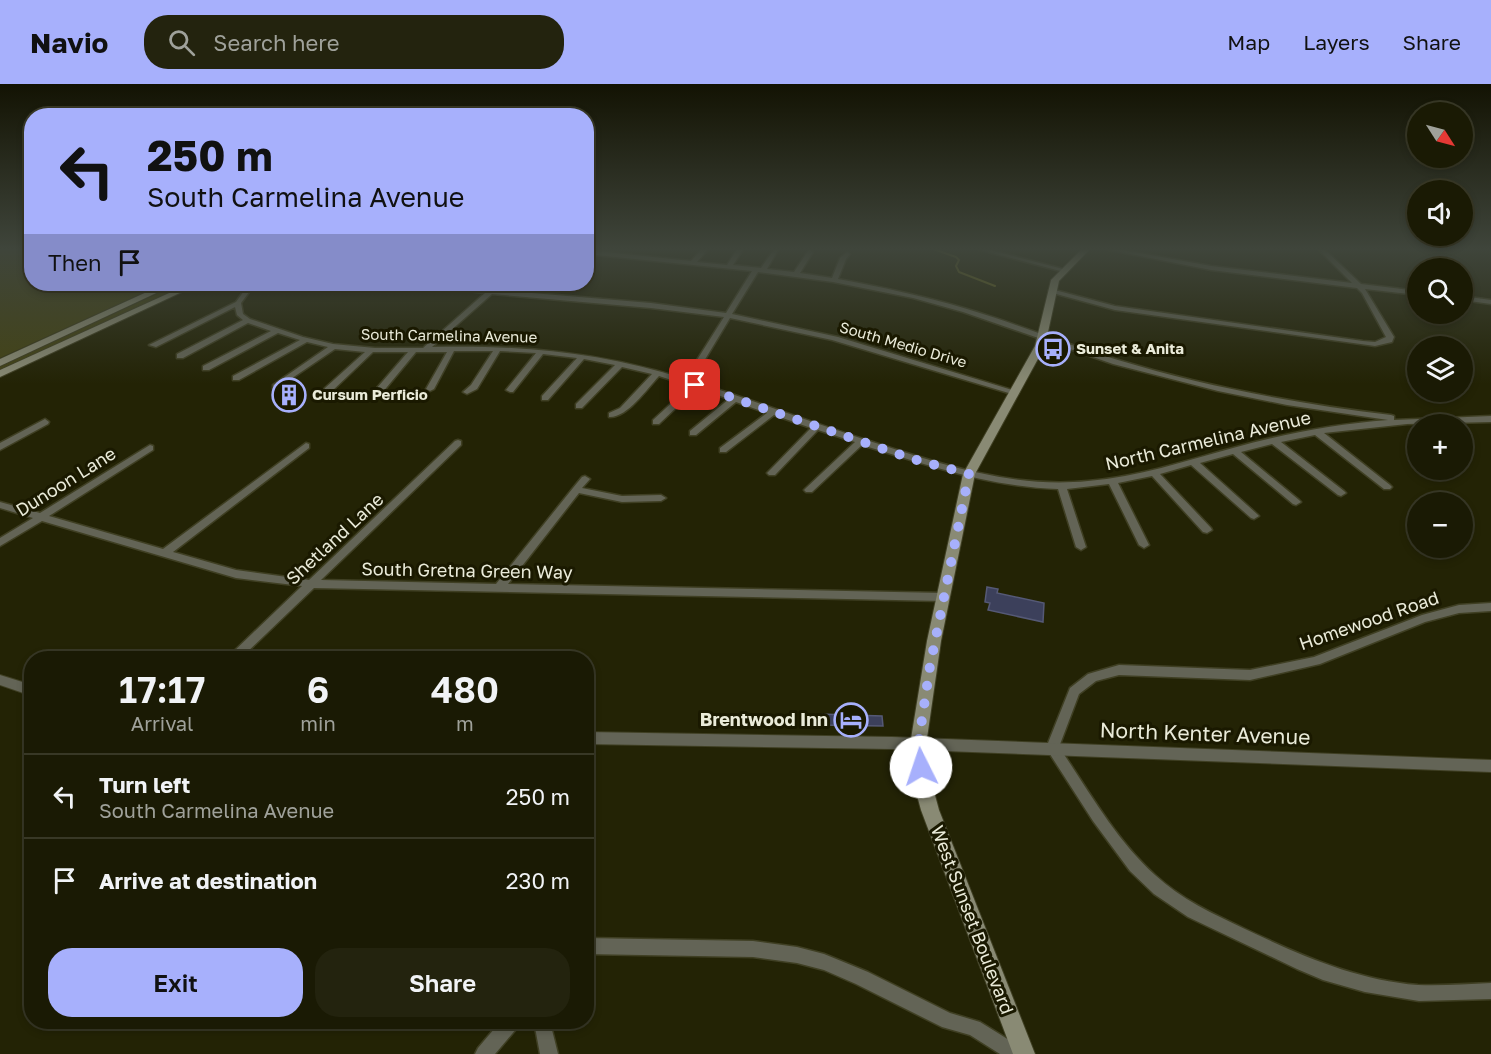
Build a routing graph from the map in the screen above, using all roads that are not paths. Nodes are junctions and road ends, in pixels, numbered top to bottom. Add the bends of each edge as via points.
1 (153, 293) edge
2 (175, 293) edge
3 (245, 293) edge
4 (488, 293) edge
5 (492, 293) edge
6 (744, 293) edge
7 (902, 293) edge
8 (1051, 293) edge
9 (1060, 293) edge
10 (1366, 293) edge
11 (1473, 300) edge
12 (1491, 302) edge
13 (238, 303) junction
14 (729, 315) junction
15 (248, 320) junction
16 (277, 331) junction
17 (1042, 335) junction
18 (306, 340) junction
19 (153, 345) dead end
20 (334, 346) junction
21 (372, 349) junction
22 (498, 349) junction
23 (414, 350) junction
24 (424, 350) junction
25 (452, 350) junction
26 (541, 352) junction
27 (180, 356) dead end
28 (582, 357) junction
29 (0, 363) edge
30 (620, 364) junction
31 (206, 368) dead end
32 (658, 373) junction
33 (0, 374) edge
34 (236, 378) dead end
35 (691, 383) junction
36 (276, 387) dead end
37 (430, 389) dead end
38 (328, 390) dead end
39 (510, 390) dead end
40 (379, 391) dead end
41 (467, 392) dead end
42 (1015, 392) junction
43 (545, 398) dead end
44 (736, 398) junction
45 (579, 406) dead end
46 (1315, 409) junction
47 (773, 412) junction
48 (612, 416) dead end
49 (1473, 419) edge
50 (1491, 419) edge
51 (1407, 420) edge
52 (1407, 420) edge
53 (45, 422) dead end
54 (656, 422) dead end
55 (816, 427) junction
56 (1322, 431) junction
57 (693, 433) dead end
58 (1273, 440) junction
59 (861, 441) junction
60 (458, 444) dead end
61 (306, 446) dead end
62 (0, 447) edge
63 (150, 448) dead end
64 (723, 450) dead end
65 (1234, 450) junction
66 (1193, 462) junction
67 (1154, 472) junction
68 (772, 473) dead end
69 (969, 474) junction
70 (585, 479) dead end
71 (1113, 482) junction
72 (1062, 486) junction
73 (1388, 487) dead end
74 (576, 490) junction
75 (809, 490) dead end
76 (1341, 493) dead end
77 (661, 498) dead end
78 (1296, 502) dead end
79 (0, 505) edge
80 (1254, 516) dead end
81 (40, 517) junction
82 (1207, 530) dead end
83 (0, 543) edge
84 (1143, 545) dead end
85 (1082, 547) dead end
86 (166, 552) junction
87 (312, 584) junction
88 (499, 588) junction
89 (943, 597) junction
90 (1491, 607) edge
91 (241, 651) edge
92 (0, 680) edge
93 (24, 688) edge
94 (594, 738) edge
95 (918, 746) junction
96 (1052, 748) junction
97 (1491, 766) edge
98 (594, 946) edge
99 (1491, 991) edge
100 (505, 1029) edge
101 (544, 1029) edge
102 (484, 1054) edge
103 (549, 1054) edge
104 (1016, 1054) edge
105 (1023, 1054) edge

1 - 29 main road
2 - 33 main road
3 - 13 street
4 - 24 street
5 - 14 street, South Medio Drive via 637,303
6 - 14 street
7 - 17 street
8 - 17 main road, West Sunset Boulevard
9 - 10 street via 1115,308 1363,343 1389,340
11 - 12 street
13 - 15 street via 240,315
13 - 19 street
14 - 35 street
14 - 42 street, South Medio Drive via 814,333
15 - 16 street, South Carmelina Avenue
15 - 27 street
16 - 18 street, South Carmelina Avenue
16 - 31 street
17 - 42 main road, West Sunset Boulevard
17 - 46 street via 1165,376
18 - 20 street, South Carmelina Avenue
18 - 34 street
20 - 21 street, South Carmelina Avenue
20 - 36 street
21 - 23 street, South Carmelina Avenue
21 - 38 street
22 - 25 street, South Carmelina Avenue
22 - 26 street, South Carmelina Avenue
22 - 41 street
23 - 24 street, South Carmelina Avenue
23 - 40 street
24 - 25 street, South Carmelina Avenue
25 - 37 street
26 - 28 street, South Carmelina Avenue
26 - 39 street
28 - 30 street, South Carmelina Avenue
28 - 43 street
30 - 32 street, South Carmelina Avenue
30 - 45 street
32 - 35 street, South Carmelina Avenue
32 - 48 street via 623,410
35 - 44 street, South Carmelina Avenue
35 - 54 street
42 - 69 main road, West Sunset Boulevard
44 - 47 street, South Carmelina Avenue
44 - 57 street
46 - 51 street
46 - 56 street
47 - 55 street, South Carmelina Avenue
47 - 64 street
49 - 50 street, North Carmelina Avenue
52 - 56 street, North Carmelina Avenue
53 - 62 street
55 - 59 street, South Carmelina Avenue
55 - 68 street
56 - 58 street, North Carmelina Avenue
56 - 73 street
58 - 65 street, North Carmelina Avenue
58 - 76 street
59 - 69 street, South Carmelina Avenue
59 - 75 street
60 - 87 street, Shetland Lane
61 - 86 street
63 - 81 street, Dunoon Lane
65 - 66 street, North Carmelina Avenue
65 - 78 street
66 - 67 street, North Carmelina Avenue
66 - 80 street
67 - 71 street, North Carmelina Avenue
67 - 82 street
69 - 72 street, North Carmelina Avenue
69 - 89 main road, West Sunset Boulevard
70 - 74 street
71 - 72 street, North Carmelina Avenue
71 - 84 street
72 - 85 street
74 - 77 street via 622,500
74 - 88 street
79 - 81 street, South Gretna Green Way
81 - 83 street, Dunoon Lane
81 - 86 street, South Gretna Green Way
86 - 87 street, South Gretna Green Way via 236,574
87 - 88 street, South Gretna Green Way
87 - 91 street, Shetland Lane
88 - 89 street, South Gretna Green Way
89 - 95 main road, West Sunset Boulevard
90 - 96 street, Homewood Road via 1459,609 1422,619 1317,661 1250,675 1119,670 1092,677 1074,691
92 - 93 street
94 - 95 street, North Kenter Avenue
95 - 96 street, North Kenter Avenue
95 - 105 main road, West Sunset Boulevard via 930,810
96 - 97 street, North Kenter Avenue
96 - 99 street via 1122,849 1149,880 1177,902 1298,964 1356,982 1409,992
98 - 104 street via 753,949 797,955 843,970 948,1021 974,1028
100 - 102 street
101 - 103 street

